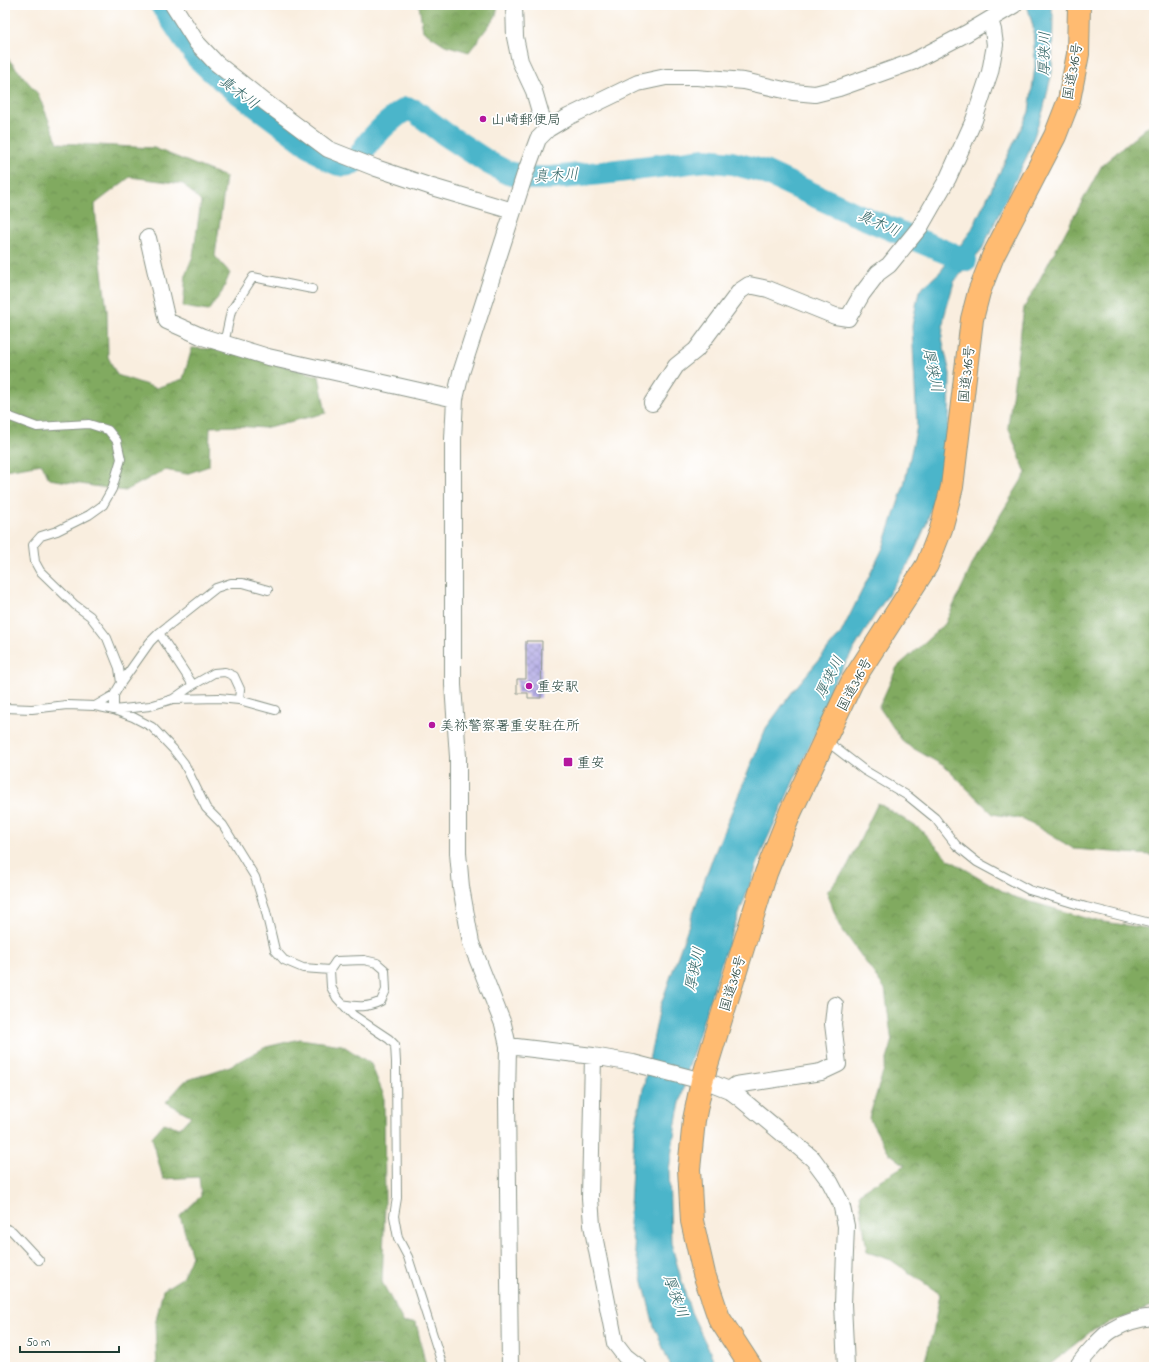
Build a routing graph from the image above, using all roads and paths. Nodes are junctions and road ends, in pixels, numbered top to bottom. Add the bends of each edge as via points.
1 (173, 5) edge
2 (514, 5) edge
3 (1079, 5) edge
4 (1010, 7) edge
5 (990, 20) junction
6 (548, 129) junction
7 (513, 211) junction
8 (148, 238) dead end
9 (312, 289) dead end
10 (224, 344) junction
11 (455, 399) junction
12 (652, 403) dead end
13 (5, 415) edge
14 (268, 590) dead end
15 (159, 633) junction
16 (121, 683) junction
17 (193, 685) junction
18 (114, 695) junction
19 (173, 699) junction
20 (239, 700) junction
21 (95, 706) junction
22 (5, 708) edge
23 (114, 710) junction
24 (276, 710) dead end
25 (825, 740) junction
26 (1154, 924) edge
27 (330, 970) junction
28 (342, 1004) junction
29 (835, 1005) dead end
30 (508, 1046) junction
31 (593, 1056) junction
32 (698, 1080) junction
33 (729, 1090) junction
34 (5, 1228) edge
35 (39, 1260) dead end
36 (1154, 1317) edge
37 (626, 1362) edge
38 (443, 1367) edge
39 (510, 1367) edge
40 (639, 1367) edge
41 (751, 1367) edge
42 (846, 1367) edge
43 (1077, 1367) edge

1 - 7 street via 197,43 216,63 328,149 432,187
2 - 6 street via 515,37 520,61
3 - 25 highway, 国道316号 via 1078,54 1069,100 1055,136 994,256 979,292 972,319 952,487 941,529 927,565 852,682
4 - 5 street
5 - 6 street via 912,62 815,94 744,81 666,77 638,83
5 - 12 street via 995,45 990,72 974,120 948,178 920,226 862,294 848,318 835,316 768,289 749,285 740,291 696,350 676,366
6 - 7 street via 538,139
7 - 11 street
8 - 10 street via 167,321
9 - 10 lane via 253,277 231,311
10 - 11 street via 268,357
11 - 30 street via 452,568 453,686 458,757 458,853 471,943 503,1024
13 - 16 lane via 37,427 89,424 108,430 117,441 121,459 112,489 103,505 57,531 41,536 34,545 35,562 40,571 90,616 107,638 119,668
14 - 15 lane via 243,583 231,583 216,588
15 - 16 lane
15 - 17 lane
16 - 18 lane
17 - 19 lane
17 - 20 lane via 214,673 225,672 234,676 240,688
18 - 21 lane
18 - 23 lane
19 - 20 lane
19 - 23 lane via 150,706
20 - 24 lane
21 - 22 lane
21 - 23 lane
23 - 27 lane via 152,727 184,763 206,808 223,825 255,877 275,950 284,960 303,968
25 - 26 lane via 864,770 908,796 935,818 956,845 977,862 1029,890
25 - 32 highway, 国道316号 via 791,811 766,873
27 - 28 lane via 331,987
27 - 28 lane via 336,961 364,960 377,963 385,970 386,990 381,1001 372,1006 360,1007
28 - 38 lane via 394,1045 394,1216 398,1238 408,1257
29 - 33 street via 833,1024 838,1064 822,1072 736,1085
30 - 31 street
30 - 39 street
31 - 32 street via 633,1063
31 - 37 street via 590,1198 592,1225 615,1343
32 - 33 street
32 - 41 highway, 国道316号 via 689,1169 692,1221 704,1274 720,1318
33 - 42 street via 813,1159 842,1203 846,1226 842,1304
34 - 35 lane via 12,1231
36 - 43 street via 1111,1330
37 - 40 street

